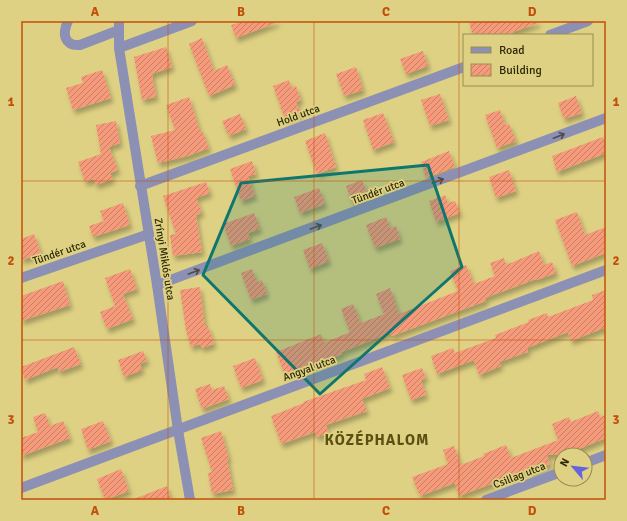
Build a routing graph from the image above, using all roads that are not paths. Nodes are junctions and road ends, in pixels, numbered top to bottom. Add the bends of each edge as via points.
1 (68, 21) edge
2 (192, 21) edge
3 (588, 21) edge
4 (119, 26) edge
5 (553, 34) edge
6 (119, 48) junction
7 (463, 67) edge
8 (606, 118) edge
9 (140, 186) junction
10 (149, 234) junction
11 (606, 270) edge
12 (21, 278) edge
13 (157, 285) junction
14 (178, 430) junction
15 (606, 455) edge
16 (593, 460) edge
17 (553, 475) edge
18 (21, 488) edge
19 (190, 500) edge
20 (486, 500) edge

1 - 4 street via 64,34 66,40 74,45 80,45
2 - 6 street
3 - 5 street
4 - 6 street, Zrínyi Miklós utca
6 - 9 street, Zrínyi Miklós utca
7 - 9 street, Hold utca
13 -> 8 street, Tündér utca
9 - 10 street, Zrínyi Miklós utca
10 - 12 street, Tündér utca
10 - 13 street, Zrínyi Miklós utca
11 - 14 street, Angyal utca
13 - 14 street, Zrínyi Miklós utca
14 - 18 street, Angyal utca
14 - 19 street, Zrínyi Miklós utca
15 - 16 street
17 - 20 street, Csillag utca

